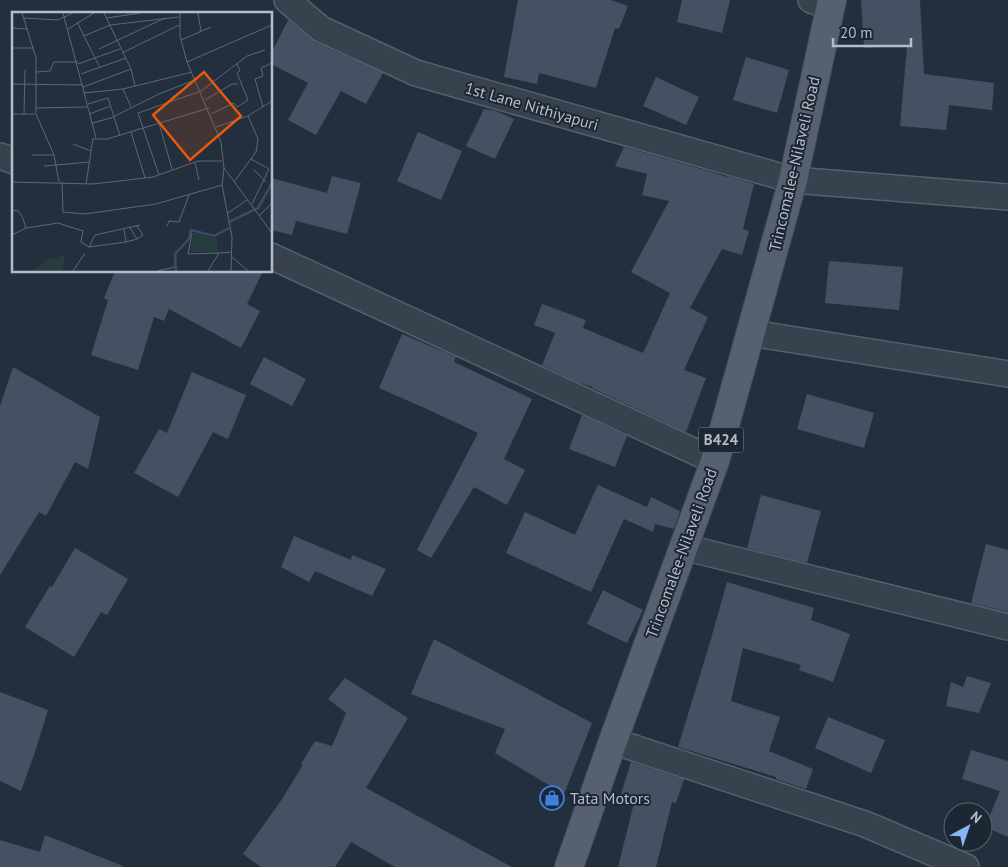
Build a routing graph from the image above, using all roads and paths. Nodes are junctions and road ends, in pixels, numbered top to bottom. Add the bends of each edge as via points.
1 (287, 0) edge
2 (824, 2) edge
3 (0, 156) edge
4 (12, 160) edge
5 (793, 180) junction
6 (1008, 198) edge
7 (272, 256) edge
8 (751, 333) junction
9 (1008, 374) edge
10 (715, 461) junction
11 (683, 547) junction
12 (1008, 627) edge
13 (612, 741) junction
14 (569, 867) edge
15 (966, 867) edge

1 - 5 street, 1st Lane Nithiyapuri via 321,29 416,73
2 - 5 main road, Trincomalee-Nilaveli Road / B424
3 - 4 street
5 - 6 street, 1st Lane Nithiyapuri
5 - 8 main road, Trincomalee-Nilaveli Road / B424
7 - 10 street
8 - 9 street
8 - 10 main road, Trincomalee-Nilaveli Road / B424
10 - 11 main road, Trincomalee-Nilaveli Road / B424
11 - 12 street
11 - 13 main road, Trincomalee-Nilaveli Road / B424
13 - 14 main road, Trincomalee-Nilaveli Road / B424
13 - 15 street via 865,824

